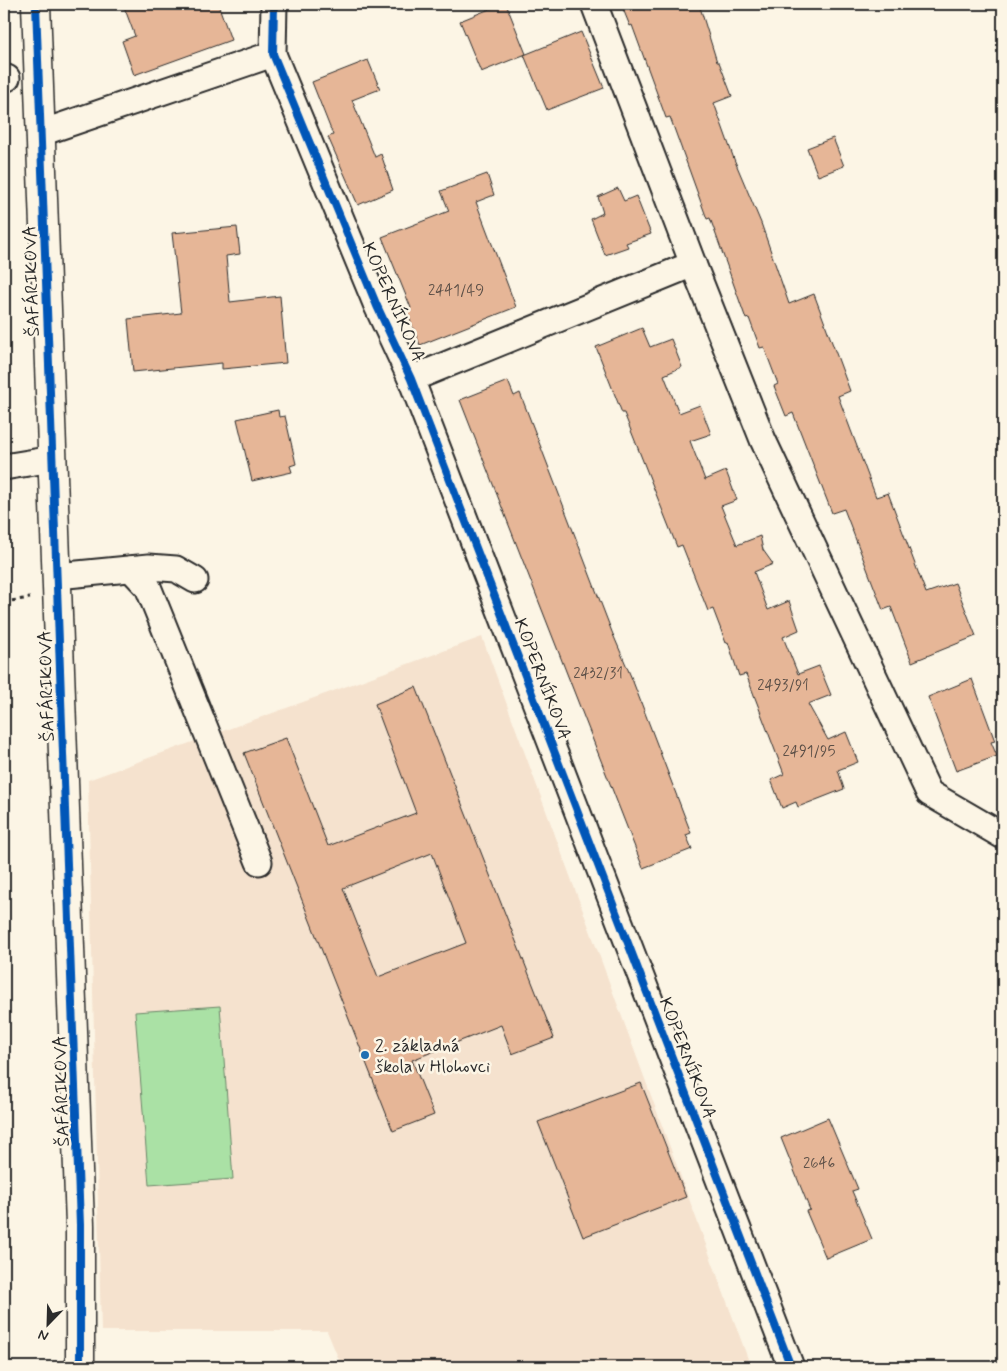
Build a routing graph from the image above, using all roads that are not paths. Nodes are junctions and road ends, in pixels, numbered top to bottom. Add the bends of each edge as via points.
1 (36, 4) edge
2 (274, 4) edge
3 (594, 4) edge
4 (273, 54) junction
5 (40, 133) junction
6 (693, 264) junction
7 (411, 378) junction
8 (54, 459) junction
9 (4, 467) edge
10 (130, 569) junction
11 (57, 576) junction
12 (195, 580) dead end
13 (1003, 836) edge
14 (260, 862) dead end
15 (80, 1367) edge
16 (791, 1367) edge

1 - 5 main road, ŠAFÁRIKOVA
2 - 4 street, KOPERNÍKOVA
3 - 6 street
4 - 5 street
4 - 7 street, KOPERNÍKOVA via 377,306
5 - 8 main road, ŠAFÁRIKOVA
6 - 7 street, KOPERNÍKOVA
6 - 13 street via 763,440 930,793
7 - 16 street, KOPERNÍKOVA
8 - 9 street
8 - 11 main road, ŠAFÁRIKOVA
10 - 11 street
10 - 12 street via 176,569
10 - 14 street via 148,587 152,596
11 - 15 main road, ŠAFÁRIKOVA via 80,1225

